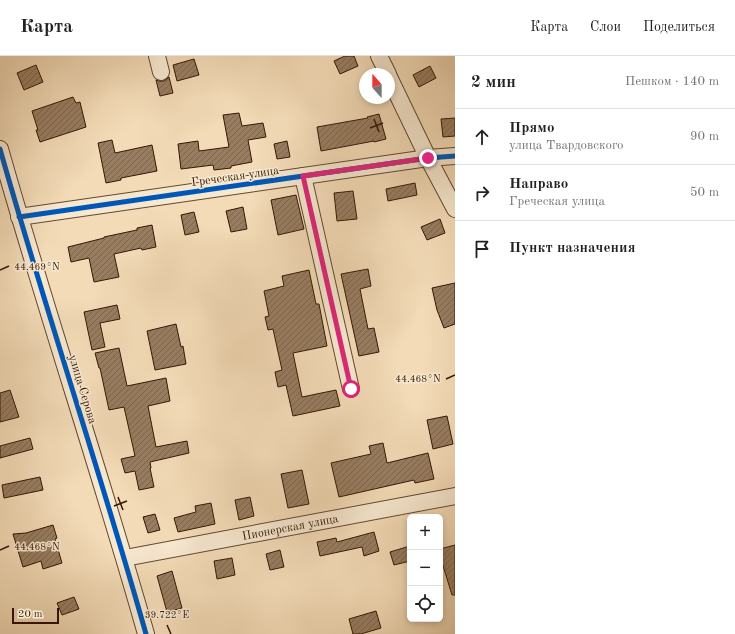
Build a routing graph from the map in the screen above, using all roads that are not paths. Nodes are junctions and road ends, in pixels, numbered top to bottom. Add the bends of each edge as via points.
1 (157, 56) edge
2 (379, 56) edge
3 (385, 68) edge
4 (161, 72) dead end
5 (395, 89) edge
6 (0, 149) edge
7 (455, 156) edge
8 (428, 158) junction
9 (303, 176) junction
10 (455, 208) edge
11 (19, 217) junction
12 (351, 389) dead end
13 (455, 496) edge
14 (124, 558) junction
15 (146, 634) edge

1 - 4 street
2 - 3 street
5 - 8 street
6 - 11 street, улица Серова
7 - 8 street, Греческая улица
8 - 9 street, Греческая улица
8 - 10 street
9 - 11 street, Греческая улица
9 - 12 street
11 - 14 street, улица Серова
13 - 14 street, Пионерская улица
14 - 15 street, улица Серова

